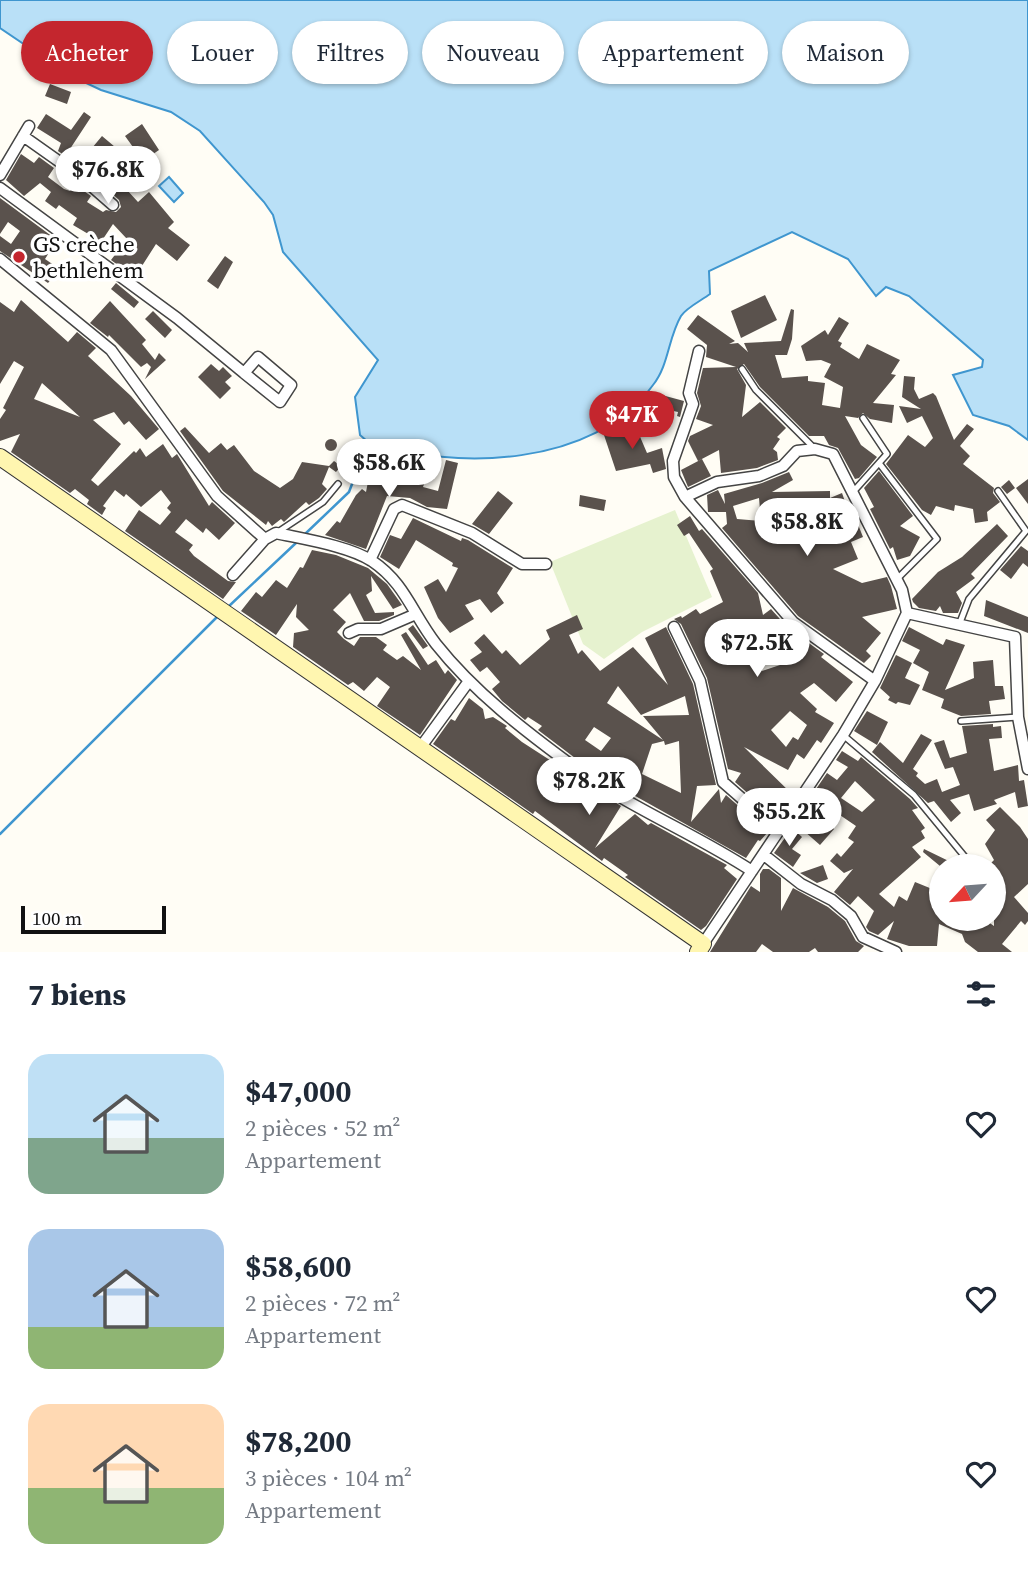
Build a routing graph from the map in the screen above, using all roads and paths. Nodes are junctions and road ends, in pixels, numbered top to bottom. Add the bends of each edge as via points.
1 (29, 125) dead end
2 (23, 136) junction
3 (0, 175) edge
4 (0, 188) edge
5 (113, 205) dead end
6 (0, 259) edge
7 (699, 351) dead end
8 (742, 369) dead end
9 (244, 373) junction
10 (863, 418) dead end
11 (815, 449) junction
12 (0, 457) edge
13 (879, 463) junction
14 (338, 484) dead end
15 (998, 491) dead end
16 (853, 492) junction
17 (685, 497) junction
18 (280, 534) junction
19 (265, 539) junction
20 (370, 560) junction
21 (546, 564) dead end
22 (233, 575) dead end
23 (897, 579) junction
24 (907, 613) junction
25 (416, 614) junction
26 (959, 625) junction
27 (674, 627) dead end
28 (349, 633) dead end
29 (469, 681) junction
30 (875, 681) junction
31 (1018, 716) junction
32 (961, 722) dead end
33 (843, 735) junction
34 (420, 748) junction
35 (1028, 769) edge
36 (779, 831) junction
37 (963, 854) edge
38 (764, 855) junction
39 (752, 871) junction
40 (700, 948) edge
41 (895, 952) edge

1 - 2 street
2 - 3 street
2 - 5 street
4 - 9 street
6 - 19 street via 111,350 217,496
7 - 17 street via 690,393 693,404 673,461 674,477
8 - 11 lane via 756,390
9 - 9 street via 260,357 292,389 278,403
10 - 13 lane via 887,454
11 - 16 street via 833,454
11 - 17 street via 797,451 783,466 759,476 717,482
12 - 34 street
13 - 16 lane
13 - 23 lane via 937,539
14 - 18 lane via 323,502
15 - 26 lane via 1026,531 969,599
16 - 23 street
17 - 30 street via 793,622
18 - 19 street
18 - 20 street
19 - 22 street
20 - 21 street via 394,509 402,505 472,533 522,564
20 - 25 street via 398,582
23 - 24 street
24 - 26 street
24 - 30 street
25 - 28 street via 381,629
25 - 29 street
26 - 31 street via 1015,637
27 - 36 street via 700,681 723,782
29 - 34 street
29 - 39 street via 575,768 632,806 717,848
30 - 33 street
31 - 32 lane
31 - 35 street
33 - 36 street
33 - 37 lane via 914,794
34 - 40 street
36 - 38 street
38 - 39 street
38 - 41 street via 801,884 832,900 851,916 863,937
39 - 40 street

